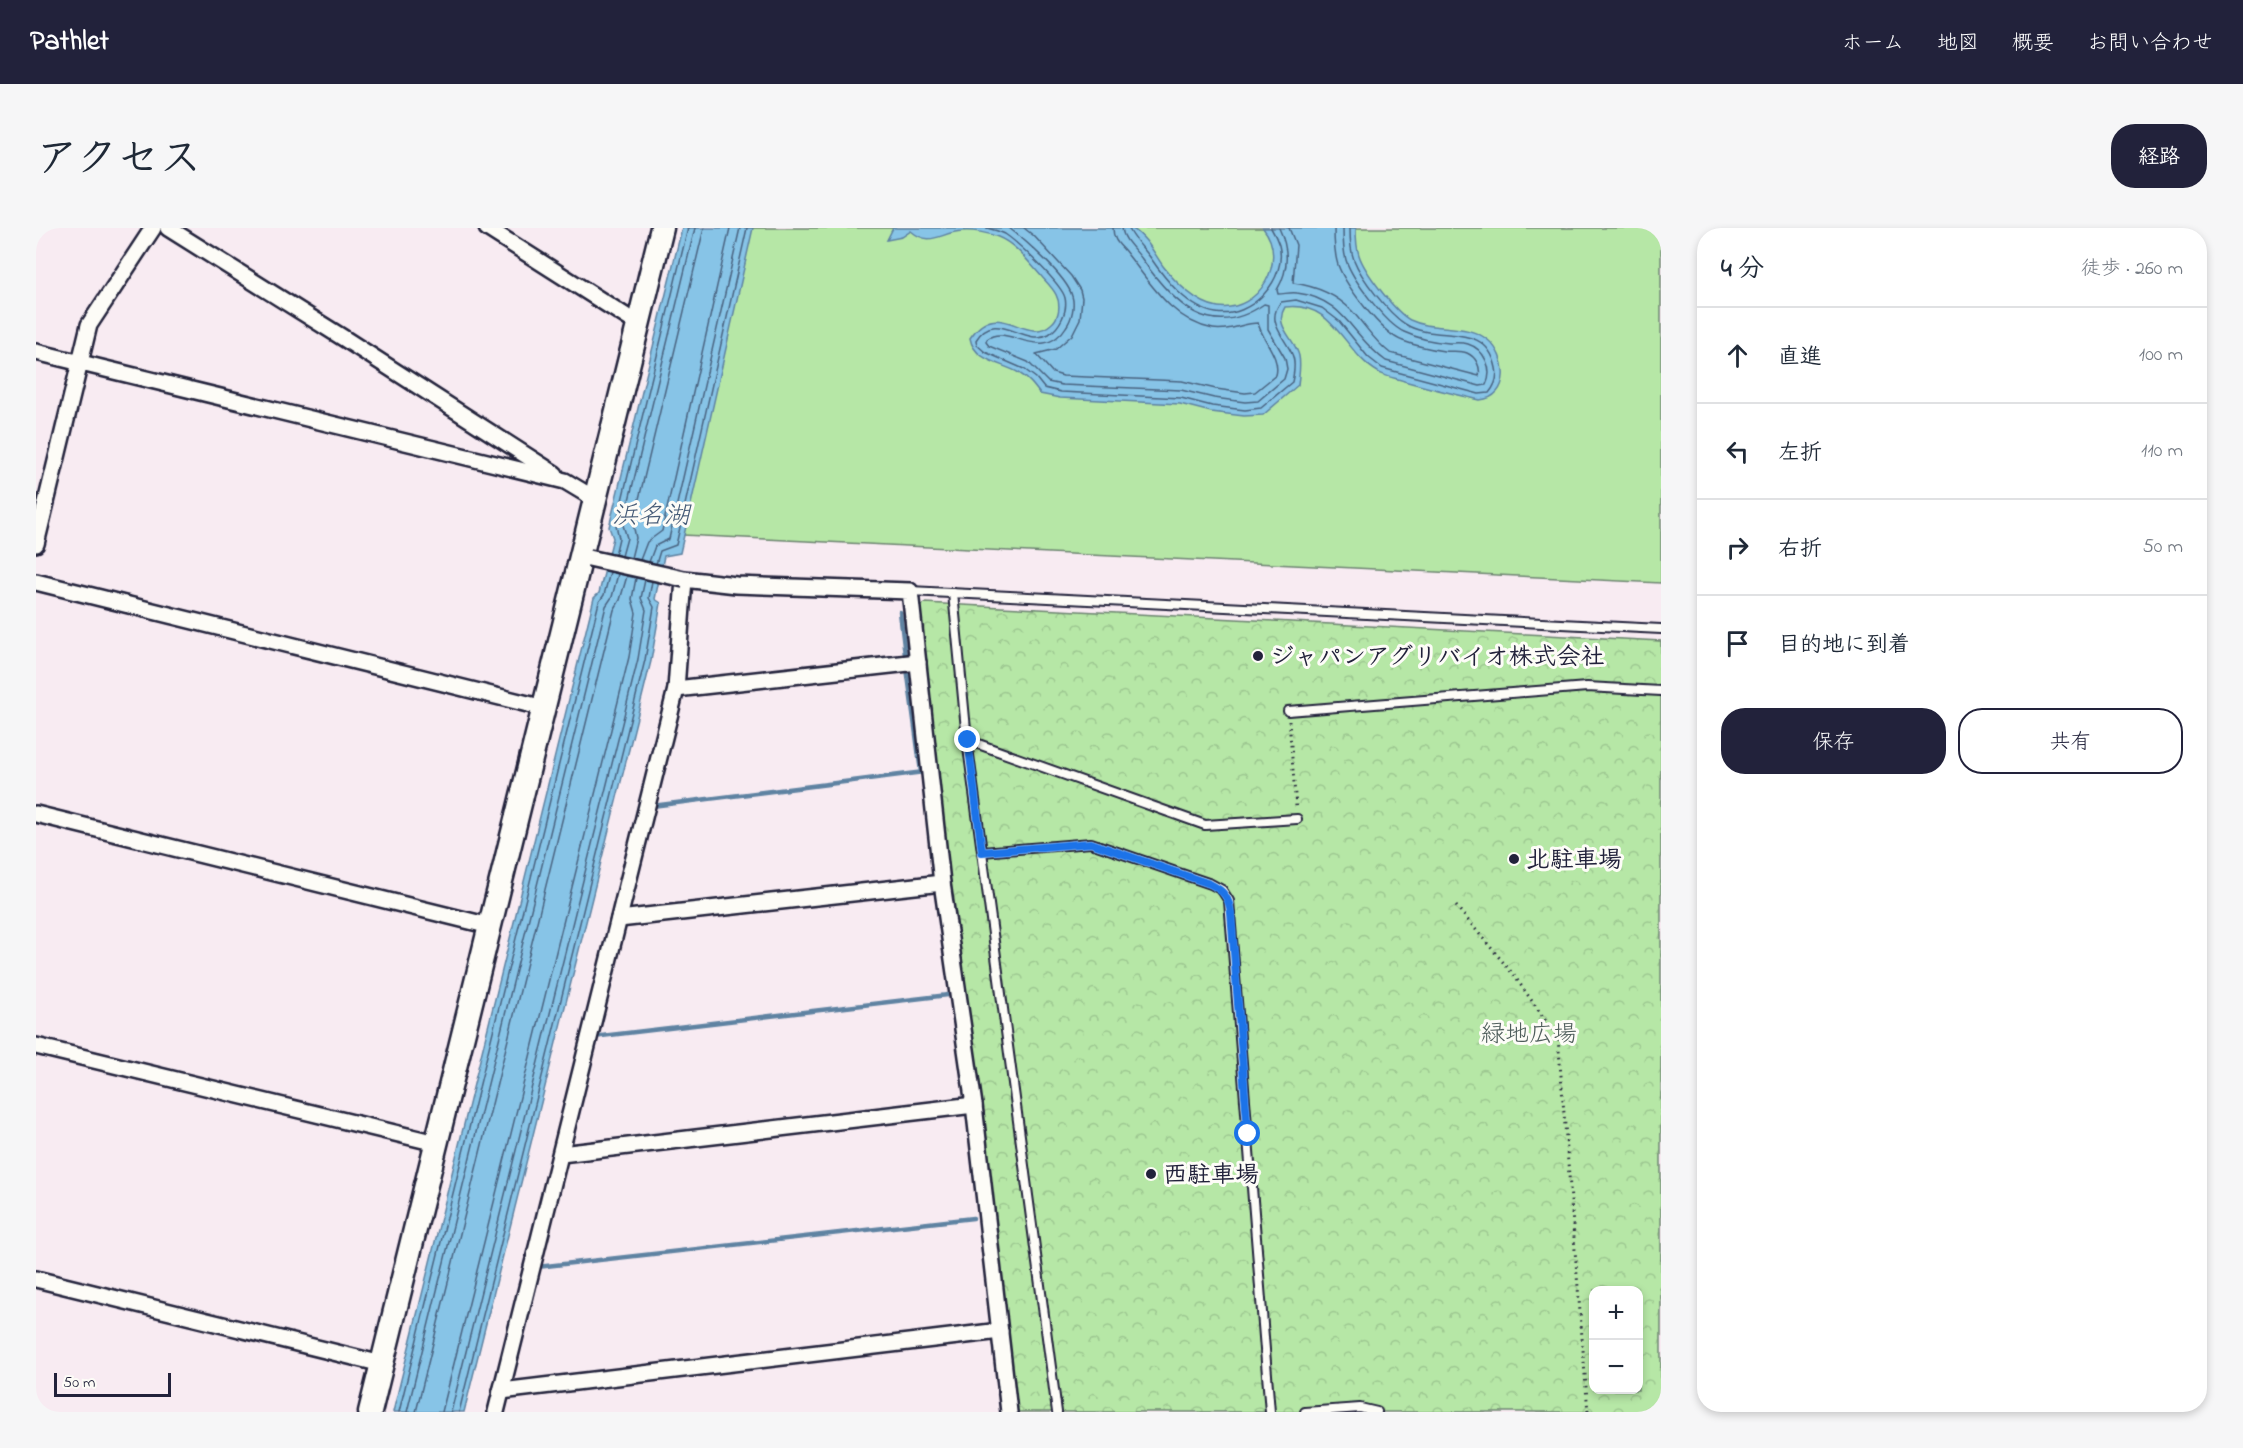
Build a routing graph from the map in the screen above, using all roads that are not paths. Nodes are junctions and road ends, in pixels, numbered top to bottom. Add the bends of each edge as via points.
1 (168, 228) edge
2 (487, 228) edge
3 (662, 228) edge
4 (149, 230) edge
5 (638, 324) junction
6 (36, 352) edge
7 (78, 362) junction
8 (565, 481) junction
9 (595, 499) junction
10 (36, 544) edge
11 (585, 557) junction
12 (684, 579) junction
13 (36, 582) edge
14 (910, 591) junction
15 (953, 593) junction
16 (1661, 629) edge
17 (918, 662) junction
18 (676, 689) junction
19 (1661, 691) edge
20 (544, 708) junction
21 (1288, 711) road end
22 (968, 740) junction
23 (36, 814) edge
24 (1296, 819) road end
25 (982, 852) junction
26 (942, 883) junction
27 (620, 919) junction
28 (490, 926) junction
29 (36, 1046) edge
30 (974, 1105) junction
31 (436, 1143) junction
32 (561, 1154) junction
33 (36, 1279) edge
34 (1000, 1331) junction
35 (382, 1364) junction
36 (501, 1391) junction
37 (370, 1412) edge
38 (496, 1412) edge
39 (1009, 1412) edge
40 (1057, 1412) edge
41 (1270, 1412) edge
42 (1305, 1412) edge
43 (1377, 1412) edge

1 - 8 street
2 - 5 street
3 - 5 street
4 - 7 street via 88,325
5 - 9 street
6 - 7 street
7 - 8 street
7 - 10 street
8 - 9 street
9 - 11 street
11 - 12 street, bridge
11 - 20 street
12 - 14 street via 736,585
12 - 18 street
13 - 20 street
14 - 15 lane
14 - 17 street
15 - 16 lane
15 - 22 lane
17 - 18 street
17 - 26 street
18 - 27 street
19 - 21 lane via 1587,687
20 - 28 street
22 - 24 lane via 1205,825
22 - 25 lane
23 - 28 street
25 - 40 lane
25 - 41 lane via 1091,843 1210,884 1222,890 1229,901
26 - 27 street
26 - 30 street
27 - 32 street
28 - 31 street
29 - 31 street
30 - 32 street
30 - 34 street
31 - 35 street
32 - 36 street
33 - 35 street
34 - 36 street
34 - 39 street
35 - 37 street
36 - 38 street
42 - 43 lane via 1360,1408

